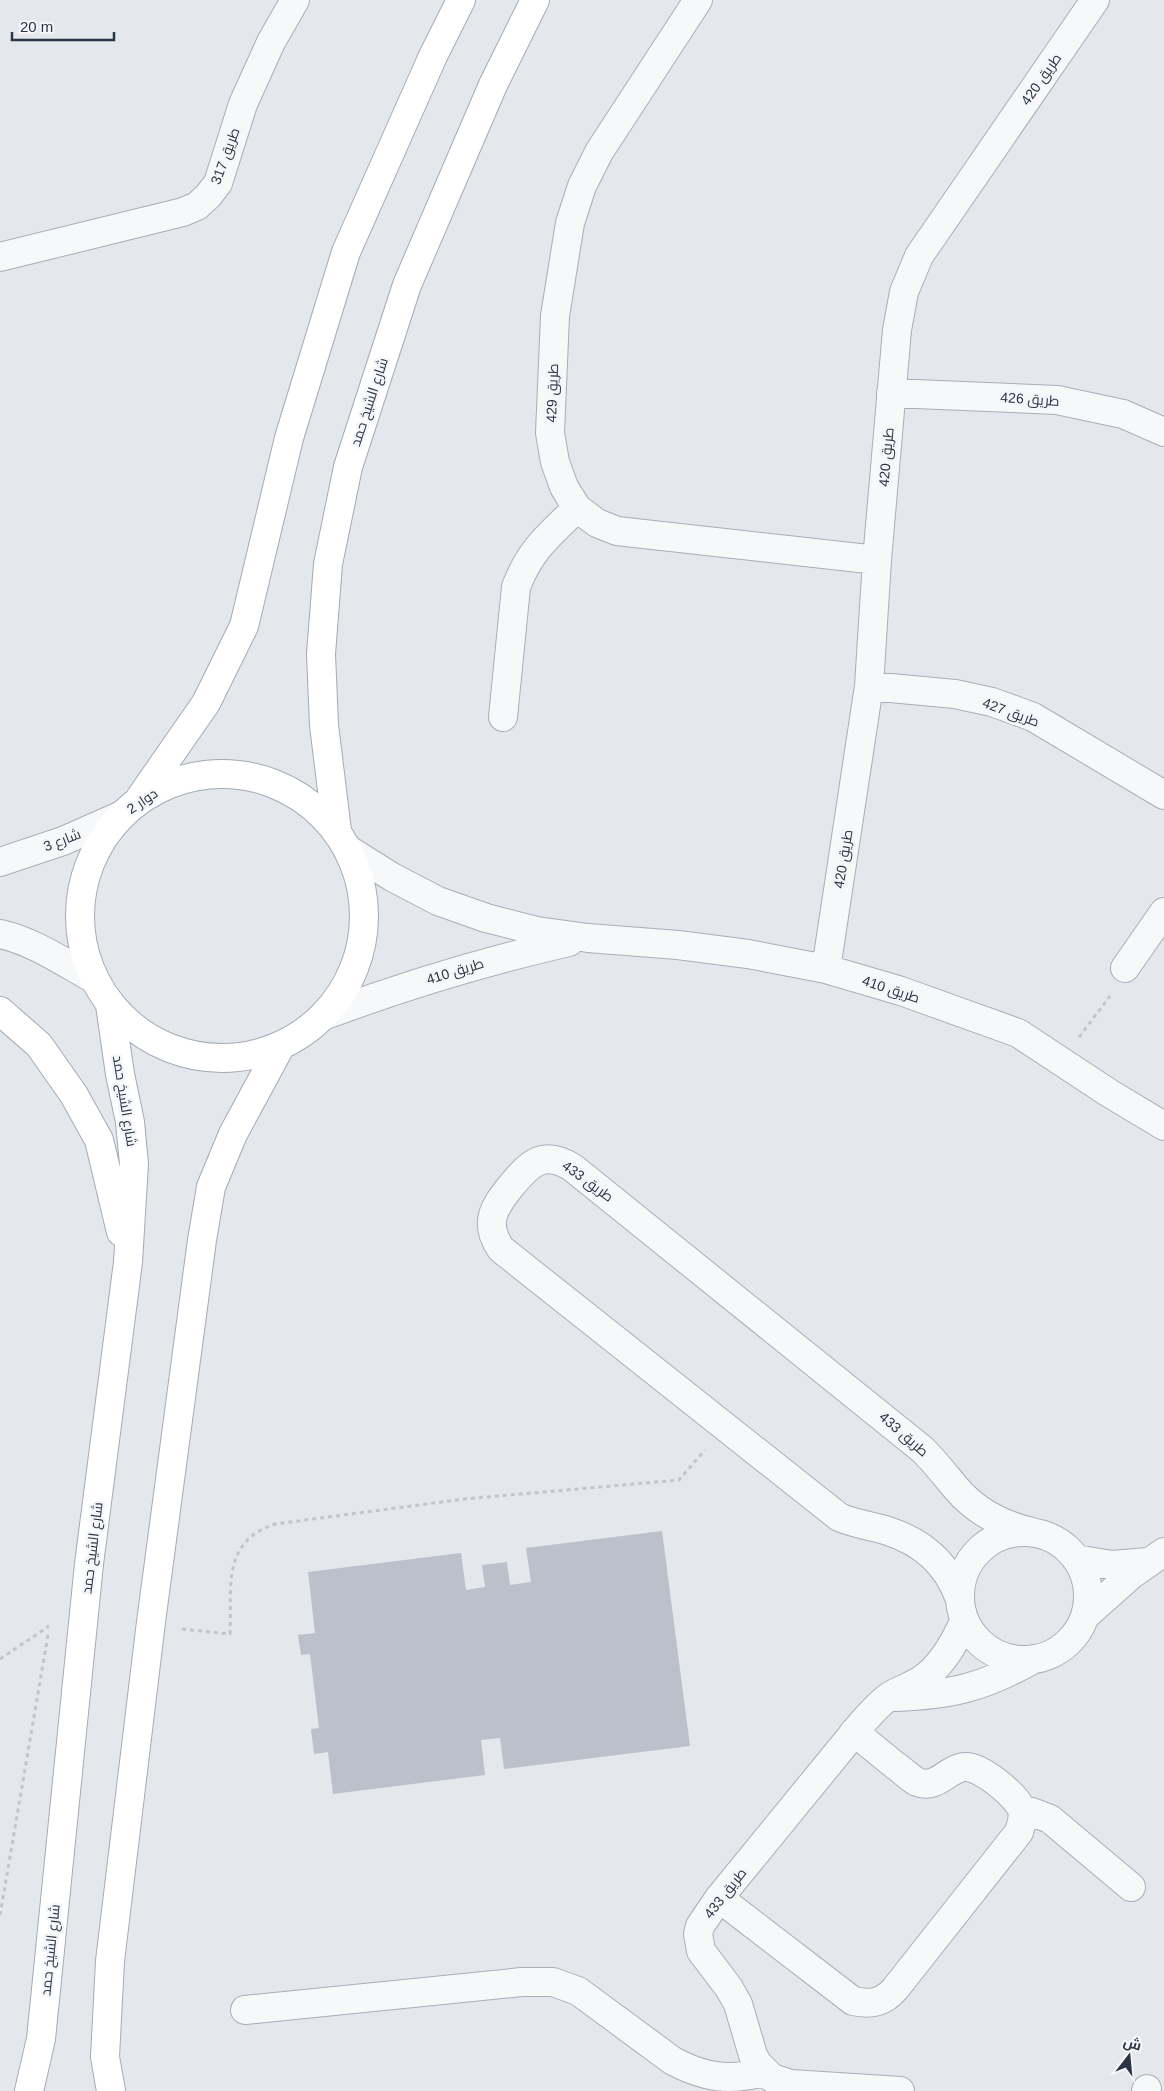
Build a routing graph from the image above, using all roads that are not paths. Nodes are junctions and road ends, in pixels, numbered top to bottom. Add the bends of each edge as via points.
1 (295, 0) edge
2 (461, 0) edge
3 (535, 0) edge
4 (698, 0) edge
5 (1095, 0) edge
6 (0, 257) edge
7 (892, 392) junction
8 (1164, 432) edge
9 (577, 508) junction
10 (877, 560) junction
11 (869, 686) junction
12 (503, 716) dead end
13 (1164, 796) edge
14 (130, 808) junction
15 (343, 841) junction
16 (0, 862) edge
17 (1164, 912) edge
18 (0, 934) edge
19 (588, 938) junction
20 (1125, 968) road end
21 (826, 969) junction
22 (94, 979) junction
23 (110, 1005) junction
24 (0, 1011) edge
25 (326, 1015) junction
26 (280, 1047) junction
27 (1164, 1126) edge
28 (128, 1262) junction
29 (1032, 1532) junction
30 (1156, 1557) edge
31 (1076, 1559) junction
32 (962, 1609) junction
33 (1085, 1616) junction
34 (1034, 1659) junction
35 (888, 1697) junction
36 (854, 1732) junction
37 (1022, 1812) junction
38 (1131, 1887) dead end
39 (719, 1898) junction
40 (245, 2010) dead end
41 (764, 2072) junction
42 (29, 2091) edge
43 (111, 2091) edge
44 (900, 2091) edge

1 - 6 street, طريق 317 via 257,73 218,183 197,206
2 - 14 main road via 346,252 289,438 244,626 206,703
3 - 15 main road, شارع الشيخ حمد via 493,85 407,285 348,467 328,564 321,654 324,725
4 - 9 street, طريق 429 via 599,152 582,186 570,223 555,316 550,433 555,462 564,487
5 - 7 street, طريق 420 via 919,256 904,292
7 - 8 street, طريق 426 via 1057,400 1123,414
7 - 10 street, طريق 420
9 - 10 street, طريق 429 via 597,523 617,531
9 - 12 street via 532,553 522,570 516,587
10 - 11 street, طريق 420
11 - 13 street, طريق 427 via 955,694 992,702 1033,717
11 - 21 street, طريق 420
14 - 15 main road, دوار 2 via 171,783 207,774 244,775 280,786 312,805
14 - 16 street, شارع 3 via 63,841
14 - 22 main road, دوار 2 via 100,843 85,875 79,910 82,946
15 - 19 street, طريق 410 via 392,878 446,904 537,931
15 - 25 main road, دوار 2 via 362,883 366,918 361,953 348,986
17 - 20 street
18 - 22 street via 52,956
19 - 21 street, طريق 410 via 748,954
19 - 25 street, طريق 410 via 482,963
21 - 27 street, طريق 410 via 901,991 1018,1033
22 - 23 main road, دوار 2
23 - 26 main road, دوار 2 via 137,1030 170,1049 198,1056 244,1057
23 - 28 main road, شارع الشيخ حمد via 134,1164
24 - 28 main road via 39,1045 74,1095 98,1140
25 - 26 main road, دوار 2 via 305,1033
26 - 43 main road via 233,1134 211,1187 202,1240 110,1961 105,2057
28 - 42 main road, شارع الشيخ حمد via 89,1564 41,2039
29 - 31 street via 1064,1546
29 - 32 street via 1000,1536 975,1554 961,1581
29 - 32 street, طريق 433 via 1014,1528 982,1513 956,1490 924,1450 573,1168 556,1159 530,1164 494,1211 492,1231 501,1248 839,1517 902,1536 928,1552 948,1572
30 - 31 street via 1112,1565
30 - 33 street
31 - 33 street via 1088,1586
32 - 34 street via 973,1635 985,1647 1000,1656
32 - 35 street, طريق 433 via 955,1642 943,1660 927,1676
33 - 34 street via 1071,1640 1060,1649
34 - 35 street via 996,1679 969,1688 934,1695
35 - 36 street, طريق 433
36 - 37 street via 918,1782 939,1781 958,1768 981,1771 1011,1794
36 - 39 street, طريق 433
37 - 38 street via 1050,1819
37 - 39 street via 1019,1832 894,1990 871,2004 853,2001
39 - 41 street, طريق 433 via 700,1926 701,1951 738,2004 753,2055
40 - 41 street via 522,1982 553,1982 578,1991 687,2068 725,2077
41 - 44 street via 791,2084

